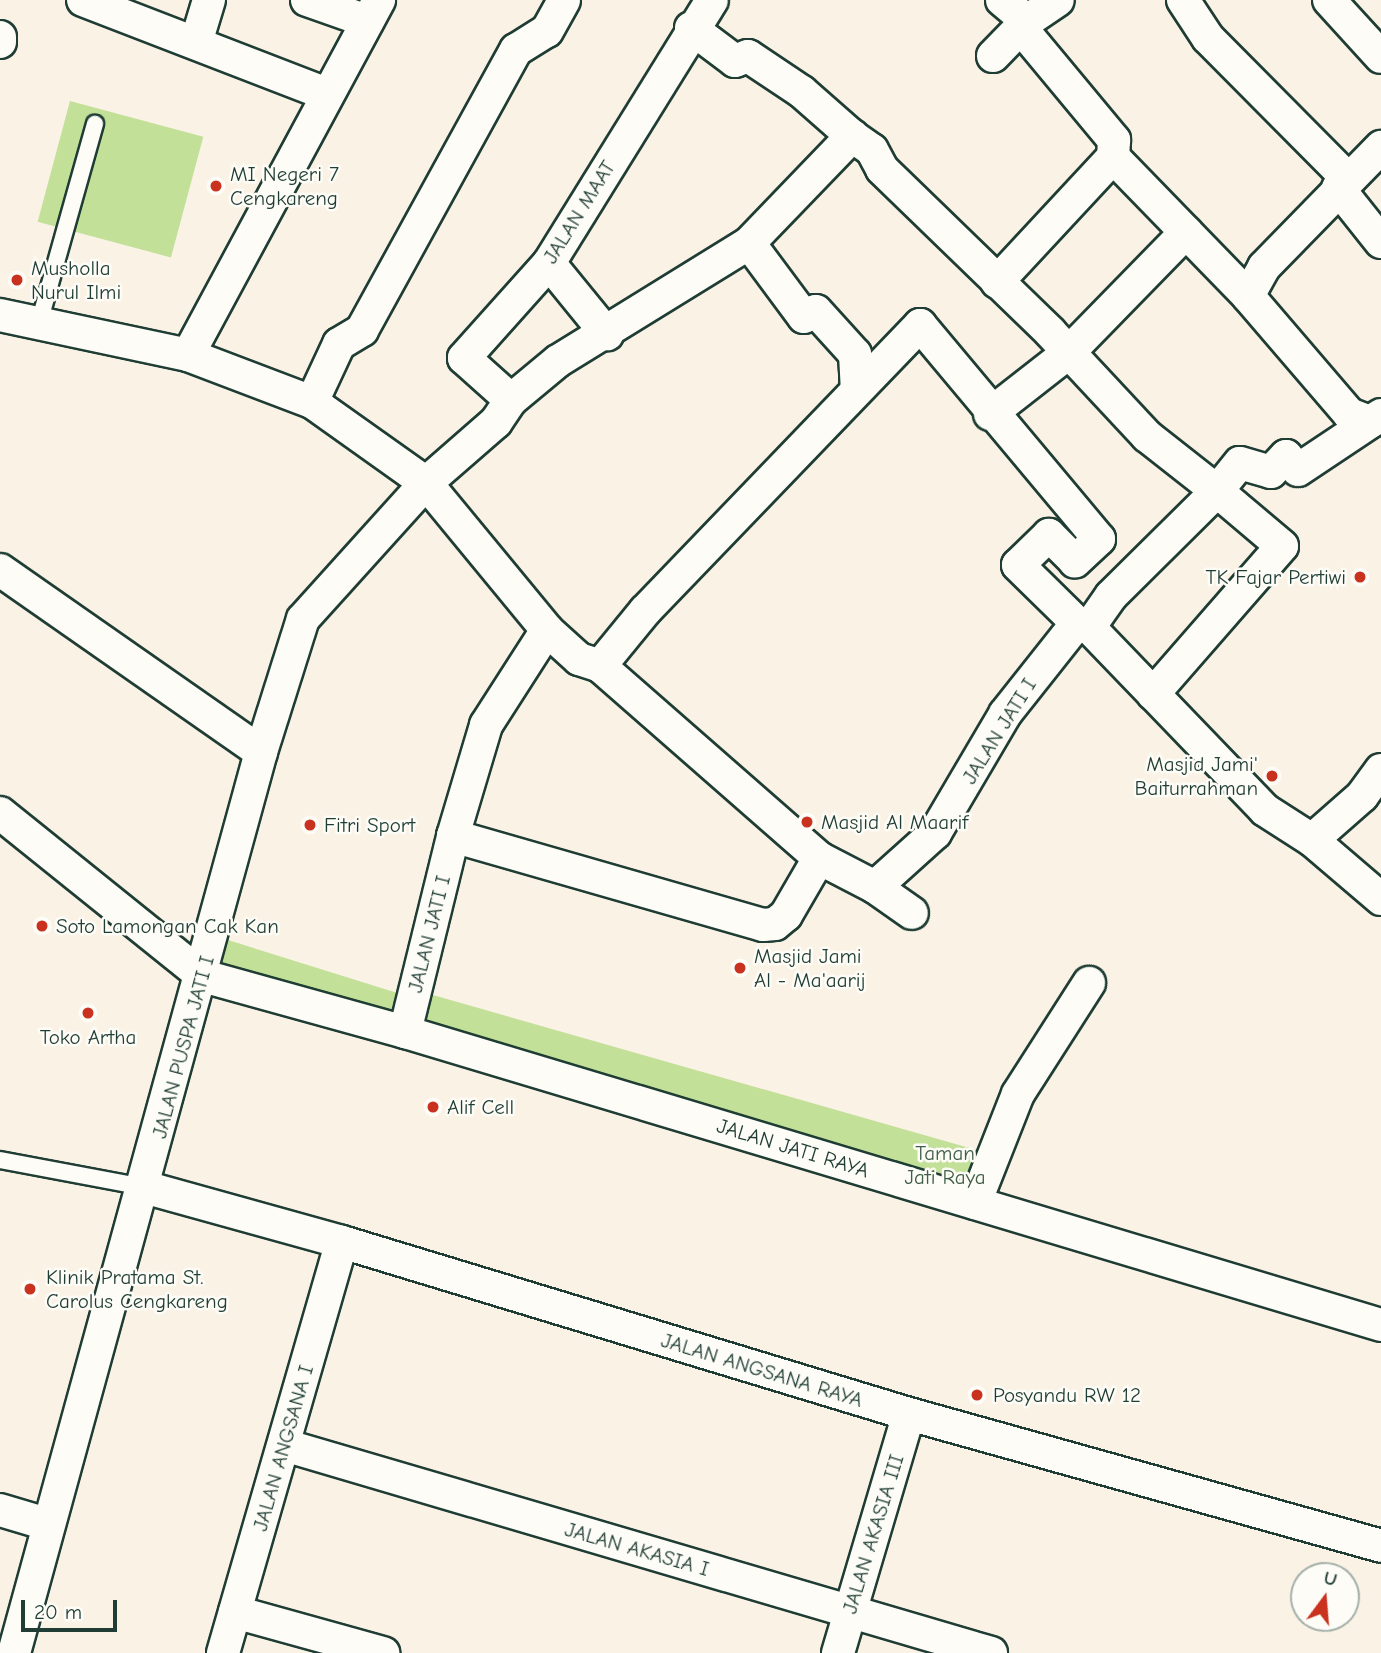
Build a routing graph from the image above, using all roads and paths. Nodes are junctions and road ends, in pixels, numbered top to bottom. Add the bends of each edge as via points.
1 (83, 0) edge
2 (209, 0) edge
3 (307, 0) edge
4 (564, 0) edge
5 (712, 0) edge
6 (1002, 0) edge
7 (1058, 0) edge
8 (1183, 0) edge
9 (1329, 0) edge
10 (373, 10) edge
11 (1024, 25) junction
12 (691, 28) junction
13 (195, 43) junction
14 (993, 56) dead end
15 (1381, 57) edge
16 (327, 94) junction
17 (95, 124) dead end
18 (852, 136) junction
19 (1381, 147) edge
20 (1113, 157) junction
21 (1343, 183) junction
22 (1186, 232) junction
23 (1381, 242) edge
24 (749, 243) junction
25 (549, 263) junction
26 (997, 282) junction
27 (1248, 296) junction
28 (0, 315) edge
29 (39, 323) junction
30 (607, 334) junction
31 (1068, 353) junction
32 (188, 355) junction
33 (857, 387) junction
34 (511, 400) junction
35 (312, 402) junction
36 (990, 414) junction
37 (1375, 419) edge
38 (426, 483) junction
39 (1217, 491) junction
40 (0, 570) edge
41 (1083, 625) junction
42 (547, 630) junction
43 (600, 666) junction
44 (1153, 695) junction
45 (261, 752) junction
46 (1381, 769) edge
47 (0, 813) edge
48 (453, 836) junction
49 (1312, 840) junction
50 (819, 858) junction
51 (875, 887) junction
52 (1381, 900) edge
53 (912, 913) dead end
54 (203, 976) junction
55 (1089, 983) dead end
56 (405, 1032) junction
57 (0, 1160) edge
58 (144, 1188) junction
59 (975, 1203) junction
60 (342, 1242) junction
61 (1381, 1325) edge
62 (909, 1414) junction
63 (284, 1445) junction
64 (0, 1510) edge
65 (47, 1524) junction
66 (1381, 1546) edge
67 (849, 1611) junction
68 (235, 1612) junction
69 (14, 1653) edge
70 (223, 1653) edge
71 (383, 1653) edge
72 (838, 1653) edge
73 (991, 1653) edge

1 - 13 street
2 - 13 street
3 - 10 street
4 - 35 street via 547,31 516,50 362,330 339,344
5 - 12 street, JALAN MAAT
6 - 11 street
7 - 11 street
8 - 21 street via 1208,38
9 - 15 street
10 - 16 street
11 - 14 street
11 - 20 street via 1114,140
12 - 18 street via 735,61 748,56 802,92
12 - 25 street, JALAN MAAT
13 - 16 street
16 - 32 street
17 - 29 lane
18 - 24 street
18 - 26 street via 872,150 881,169
19 - 21 street
20 - 22 street
20 - 26 street
21 - 23 street
21 - 27 street via 1264,267
22 - 27 street
22 - 31 street
24 - 30 street
24 - 33 street via 804,317 816,311 855,354
25 - 30 street
25 - 34 street, JALAN MAAT via 464,358
26 - 31 street
27 - 37 street via 1349,414
28 - 29 street
29 - 32 street
30 - 34 street via 558,361
31 - 36 street
31 - 39 street via 1147,436
32 - 35 street
33 - 36 street via 920,325
33 - 43 street via 645,611
34 - 38 street via 496,422
35 - 38 street
36 - 41 street via 1099,539 1075,561 1049,536 1018,565
37 - 39 street, JALAN JATI I via 1298,470 1286,456 1271,472 1241,463
38 - 42 street
38 - 45 street, JALAN PUSPA JATI I via 303,619
39 - 41 street, JALAN JATI I
39 - 44 street via 1282,546
40 - 45 street
41 - 44 street
41 - 51 street, JALAN JATI I via 1005,714 948,817
42 - 43 street via 579,659
42 - 48 street, JALAN JATI I via 486,725
43 - 50 street
44 - 49 street via 1265,810
45 - 54 street, JALAN PUSPA JATI I
46 - 49 street via 1362,796
47 - 54 street
48 - 50 street via 769,925 786,915
48 - 56 street, JALAN JATI I
49 - 52 street
50 - 51 street
51 - 53 street
54 - 56 street, JALAN JATI RAYA
54 - 58 street, JALAN PUSPA JATI I
55 - 59 street via 1017,1094
56 - 59 street, JALAN JATI RAYA
57 - 58 lane
58 - 60 street, JALAN ANGSANA RAYA
58 - 65 street, JALAN PUSPA JATI I
59 - 61 street, JALAN JATI RAYA
60 - 62 street, JALAN ANGSANA RAYA
60 - 63 street, JALAN ANGSANA I
62 - 66 street, JALAN ANGSANA RAYA
62 - 67 street, JALAN AKASIA III
63 - 67 street, JALAN AKASIA I
63 - 68 street, JALAN ANGSANA I
64 - 65 street
65 - 69 street, JALAN PUSPA JATI I
67 - 72 street, JALAN AKASIA III
67 - 73 street, JALAN AKASIA I
68 - 70 street, JALAN ANGSANA I
68 - 71 street

